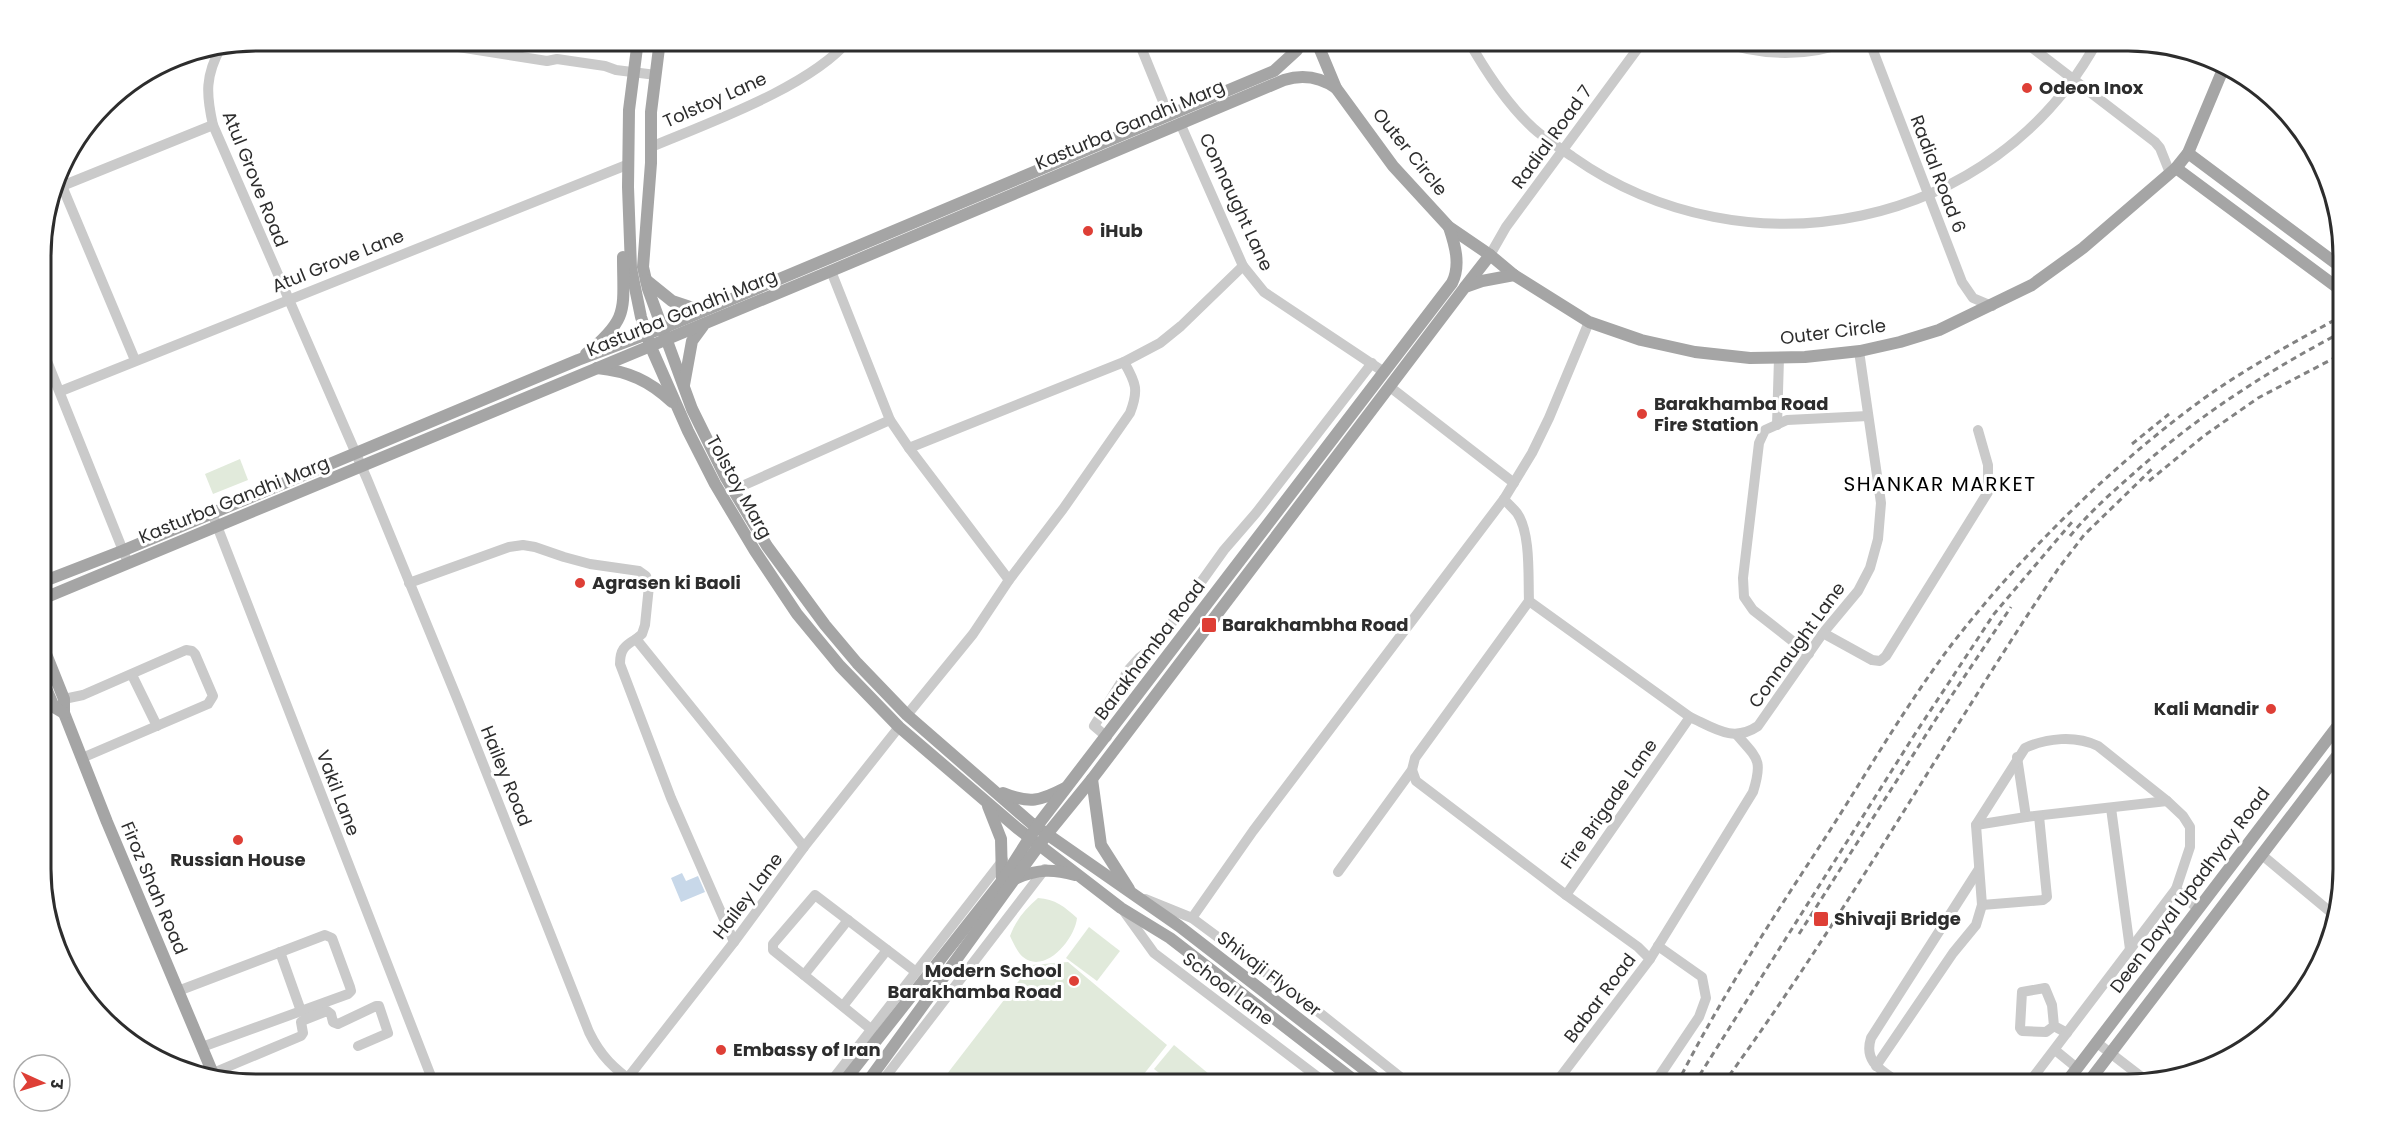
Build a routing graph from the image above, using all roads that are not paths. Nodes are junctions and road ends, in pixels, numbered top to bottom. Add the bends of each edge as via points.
1 (484, 51) edge
2 (637, 51) edge
3 (659, 51) edge
4 (839, 51) edge
5 (1142, 51) edge
6 (1297, 51) edge
7 (1321, 51) edge
8 (1475, 51) edge
9 (1636, 51) edge
10 (1754, 51) edge
11 (1813, 51) edge
12 (1873, 51) edge
13 (2036, 51) edge
14 (2091, 51) edge
15 (217, 55) edge
16 (634, 73) junction
17 (2221, 74) edge
18 (656, 75) junction
19 (2073, 79) junction
20 (1336, 88) junction
21 (1169, 116) junction
22 (1180, 123) junction
23 (213, 125) junction
24 (651, 147) junction
25 (1563, 150) junction
26 (2188, 153) junction
27 (629, 164) junction
28 (2173, 170) junction
29 (66, 180) edge
30 (628, 187) junction
31 (63, 188) edge
32 (1928, 194) junction
33 (1449, 227) junction
34 (1490, 255) junction
35 (2333, 261) edge
36 (1244, 266) junction
37 (831, 271) junction
38 (1514, 275) junction
39 (646, 279) junction
40 (2333, 285) edge
41 (1465, 287) junction
42 (287, 299) junction
43 (1992, 306) junction
44 (702, 311) junction
45 (1589, 322) junction
46 (704, 325) junction
47 (665, 334) junction
48 (649, 339) junction
49 (1859, 351) junction
50 (1779, 358) junction
51 (135, 360) junction
52 (578, 360) junction
53 (1124, 362) junction
54 (1372, 363) junction
55 (51, 368) edge
56 (595, 368) junction
57 (1384, 372) junction
58 (684, 387) junction
59 (1390, 387) junction
60 (61, 391) junction
61 (678, 407) junction
62 (1868, 416) junction
63 (890, 420) junction
64 (1777, 425) junction
65 (1978, 430) dead end
66 (909, 448) junction
67 (355, 452) junction
68 (362, 467) junction
69 (1283, 477) junction
70 (1514, 483) junction
71 (1297, 487) junction
72 (733, 490) junction
73 (1504, 499) junction
74 (212, 513) junction
75 (216, 526) junction
76 (122, 550) junction
77 (128, 563) junction
78 (51, 578) edge
79 (1009, 580) junction
80 (409, 583) junction
81 (51, 595) edge
82 (1529, 601) junction
83 (1823, 633) junction
84 (636, 639) junction
85 (1809, 654) junction
86 (51, 666) edge
87 (132, 675) junction
88 (64, 699) junction
89 (51, 700) edge
90 (64, 713) junction
91 (907, 716) junction
92 (1690, 717) junction
93 (157, 726) junction
94 (899, 727) junction
95 (2333, 732) edge
96 (1737, 735) junction
97 (1107, 737) junction
98 (2017, 757) junction
99 (82, 759) junction
100 (2333, 761) edge
101 (1412, 770) junction
102 (1092, 779) junction
103 (1069, 786) junction
104 (993, 789) junction
105 (985, 801) junction
106 (2167, 801) junction
107 (2111, 808) junction
108 (2039, 816) junction
109 (2026, 817) junction
110 (1976, 825) junction
111 (1042, 830) junction
112 (1034, 841) junction
113 (804, 848) junction
114 (2262, 855) junction
115 (1003, 860) junction
116 (1979, 869) junction
117 (1045, 870) junction
118 (1338, 872) dead end
119 (1082, 876) junction
120 (1008, 880) junction
121 (2176, 889) junction
122 (1131, 893) junction
123 (1566, 895) junction
124 (1982, 905) junction
125 (1121, 908) junction
126 (2198, 909) junction
127 (2329, 910) edge
128 (1192, 918) junction
129 (848, 920) junction
130 (734, 942) junction
131 (1658, 946) junction
132 (887, 950) junction
133 (2130, 950) junction
134 (280, 952) junction
135 (1650, 959) junction
136 (916, 972) junction
137 (804, 975) junction
138 (178, 991) junction
139 (843, 1006) junction
140 (301, 1011) junction
141 (2054, 1026) junction
142 (872, 1030) junction
143 (2067, 1033) junction
144 (2096, 1042) junction
145 (202, 1047) junction
146 (358, 1047) dead end
147 (2055, 1050) junction
148 (2111, 1052) junction
149 (1876, 1066) junction
150 (2077, 1068) junction
151 (210, 1069) edge
152 (222, 1071) edge
153 (430, 1074) edge
154 (621, 1074) edge
155 (635, 1074) edge
156 (837, 1074) edge
157 (850, 1074) edge
158 (873, 1074) edge
159 (888, 1074) edge
160 (1314, 1074) edge
161 (1346, 1074) edge
162 (1370, 1074) edge
163 (1396, 1074) edge
164 (1563, 1074) edge
165 (1661, 1074) edge
166 (1887, 1074) edge
167 (2036, 1074) edge
168 (2072, 1074) edge
169 (2094, 1074) edge
170 (2138, 1074) edge

1 - 16 street
2 - 16 main road, Tolstoy Marg
3 - 18 main road, Tolstoy Marg
4 - 24 street, Tolstoy Lane via 791,84
5 - 21 street
6 - 21 main road, Kasturba Gandhi Marg via 1274,71
7 - 20 main road, Outer Circle
8 - 25 street via 1513,107
9 - 25 street, Radial Road 7
10 - 11 street
12 - 32 street, Radial Road 6
13 - 19 street
14 - 19 street
15 - 23 street, Atul Grove Road via 210,67 207,96
16 - 18 street
16 - 27 main road, Tolstoy Marg
17 - 26 main road, Outer Circle
18 - 24 main road, Tolstoy Marg
19 - 28 street via 2155,142
19 - 32 street via 2004,149
20 - 22 main road, Kasturba Gandhi Marg via 1311,77 1291,78
20 - 33 main road, Outer Circle via 1394,166
21 - 44 main road, Kasturba Gandhi Marg
22 - 36 street, Connaught Lane
22 - 37 main road, Kasturba Gandhi Marg
23 - 29 street
23 - 42 street, Atul Grove Road
24 - 39 main road, Tolstoy Marg via 643,267
25 - 32 street via 1594,172 1646,198 1739,222 1793,225 1836,221 1888,209
25 - 34 street, Radial Road 7
26 - 28 main road, Outer Circle
26 - 35 main road
27 - 30 main road, Tolstoy Marg
27 - 42 street, Atul Grove Lane
28 - 40 main road
28 - 43 main road, Outer Circle via 2083,248 2032,285
30 - 48 main road, Tolstoy Marg via 631,268
30 - 52 main road via 623,306 608,335
31 - 51 street
32 - 43 street, Radial Road 6 via 1966,288 1973,298
33 - 34 main road, Outer Circle
33 - 57 main road, Barakhamba Road via 1457,268 1454,279
34 - 38 main road, Outer Circle
34 - 41 main road, Barakhamba Road
36 - 53 street via 1181,326
36 - 54 street, Connaught Lane via 1264,292
37 - 46 main road, Kasturba Gandhi Marg
37 - 63 street
38 - 41 main road
38 - 45 main road, Outer Circle
39 - 44 main road via 672,301
39 - 47 main road, Tolstoy Marg
41 - 59 main road, Barakhamba Road
42 - 51 street, Atul Grove Lane
42 - 67 street, Atul Grove Road
43 - 49 main road, Outer Circle via 1939,330
44 - 47 main road, Kasturba Gandhi Marg
45 - 50 main road, Outer Circle via 1641,340 1695,352
45 - 70 street via 1549,418
46 - 47 main road, Kasturba Gandhi Marg
46 - 58 main road via 692,341
47 - 48 main road, Kasturba Gandhi Marg
47 - 58 main road, Tolstoy Marg
48 - 52 main road, Kasturba Gandhi Marg
48 - 56 main road, Kasturba Gandhi Marg
48 - 61 main road, Tolstoy Marg
49 - 50 main road, Outer Circle
49 - 62 street, Connaught Lane
50 - 64 street
51 - 60 street, Atul Grove Lane
52 - 67 main road, Kasturba Gandhi Marg
53 - 66 street
53 - 79 street via 1135,381 1136,397 1130,413
54 - 57 street, Connaught Lane
54 - 69 street
55 - 60 street
56 - 61 main road via 640,378
56 - 68 main road, Kasturba Gandhi Marg
57 - 71 main road, Barakhamba Road
58 - 72 main road, Tolstoy Marg
59 - 70 street
59 - 102 main road, Barakhamba Road
60 - 76 street
61 - 94 main road, Tolstoy Marg via 715,484 788,600 840,666
62 - 64 street via 1786,420
62 - 83 street, Connaught Lane via 1881,503 1878,538 1870,568 1858,591
63 - 66 street
63 - 72 street
64 - 85 street via 1766,430 1760,443 1744,597 1753,610
65 - 83 street via 1988,465 1988,492 1886,656 1880,661 1872,660
66 - 79 street
67 - 68 street, Atul Grove Road
67 - 74 main road, Kasturba Gandhi Marg
68 - 75 main road, Kasturba Gandhi Marg
68 - 80 street, Hailey Road
69 - 71 street
69 - 97 street via 1224,550 1156,645 1130,668 1094,726
70 - 73 street
71 - 97 main road, Barakhamba Road
72 - 91 main road, Tolstoy Marg via 767,546 818,616
73 - 82 street via 1522,524
73 - 128 street via 1253,831
74 - 75 street, Vakil Lane
74 - 76 main road, Kasturba Gandhi Marg
75 - 77 main road, Kasturba Gandhi Marg
75 - 153 street, Vakil Lane
76 - 77 street
76 - 78 main road, Kasturba Gandhi Marg
77 - 81 main road, Kasturba Gandhi Marg
79 - 91 street via 973,634
80 - 84 street via 523,545 590,564 639,571 646,576 649,586 645,625
80 - 154 street, Hailey Road via 590,1032 598,1050
82 - 92 street
82 - 101 street via 1414,758
83 - 85 street, Connaught Lane
84 - 113 street
84 - 130 street via 620,652 620,664 671,798
85 - 96 street, Connaught Lane via 1758,726
86 - 88 main road, Firoz Shah Road
87 - 88 street
87 - 93 street
87 - 93 street via 186,650 195,654 212,700
88 - 90 main road, Firoz Shah Road
89 - 90 main road, Firoz Shah Road
90 - 99 main road, Firoz Shah Road
91 - 104 main road, Tolstoy Marg
92 - 96 street
92 - 123 street, Fire Brigade Lane
93 - 99 street
94 - 105 main road, Tolstoy Marg
94 - 113 street, Hailey Lane
95 - 126 main road, Deen Dayal Upadhyay Road
96 - 131 street via 1757,759 1759,774 1753,792
97 - 103 main road, Barakhamba Road
98 - 106 street via 2037,743 2086,740
98 - 109 street
98 - 110 street
99 - 138 main road, Firoz Shah Road
100 - 114 main road, Deen Dayal Upadhyay Road
101 - 118 street
101 - 123 street, Fire Brigade Lane via 1416,781
102 - 111 main road, Barakhamba Road
102 - 122 main road via 1102,848
103 - 104 main road via 1034,801
103 - 111 main road, Barakhamba Road
104 - 111 main road, Tolstoy Marg
105 - 112 main road, Tolstoy Marg
105 - 115 main road via 997,826
106 - 107 street
106 - 121 street via 2190,827 2190,847
107 - 108 street
107 - 133 street
108 - 109 street
108 - 124 street via 2047,897
109 - 110 street
110 - 116 street
111 - 112 main road, Barakhamba Road
111 - 122 main road, Shivaji Flyover
112 - 119 main road, Tolstoy Marg
112 - 120 main road, Barakhamba Road
113 - 130 street, Hailey Lane
114 - 127 street
114 - 148 main road, Deen Dayal Upadhyay Road
115 - 120 main road
115 - 136 street
116 - 124 street
116 - 149 street via 1871,1038 1869,1057
117 - 119 main road
117 - 120 main road
117 - 159 street
119 - 125 main road, Shivaji Flyover
120 - 157 main road, Barakhamba Road
120 - 158 main road, Barakhamba Road
121 - 126 street
121 - 133 street
122 - 128 street
122 - 162 main road, Shivaji Flyover
123 - 135 street, Babar Road
124 - 149 street via 1976,925 1953,952
125 - 160 street, School Lane via 1154,953
125 - 161 main road, Shivaji Flyover via 1170,938
126 - 144 main road, Deen Dayal Upadhyay Road
128 - 163 street
129 - 132 street
129 - 137 street
129 - 137 street via 815,895 773,944 773,950
130 - 155 street, Hailey Lane
131 - 135 street
131 - 165 street via 1702,977 1706,998 1699,1017
132 - 136 street
132 - 139 street
133 - 143 street
134 - 138 street
134 - 140 street
134 - 140 street via 328,935 351,987 348,994
135 - 164 street, Babar Road
136 - 142 street
137 - 139 street
138 - 145 main road, Firoz Shah Road
139 - 142 street
140 - 145 street
141 - 141 street via 2048,991 2042,987 2022,992 2022,1031 2046,1032
141 - 143 street
142 - 156 street
143 - 147 street
144 - 148 street
144 - 150 main road, Deen Dayal Upadhyay Road
145 - 151 main road, Firoz Shah Road
146 - 152 street via 388,1032 379,1006 338,1024 327,1011 311,1017 301,1022 302,1036
147 - 150 street
147 - 167 street
148 - 169 main road, Deen Dayal Upadhyay Road
148 - 170 street
149 - 166 street
150 - 168 main road, Deen Dayal Upadhyay Road

